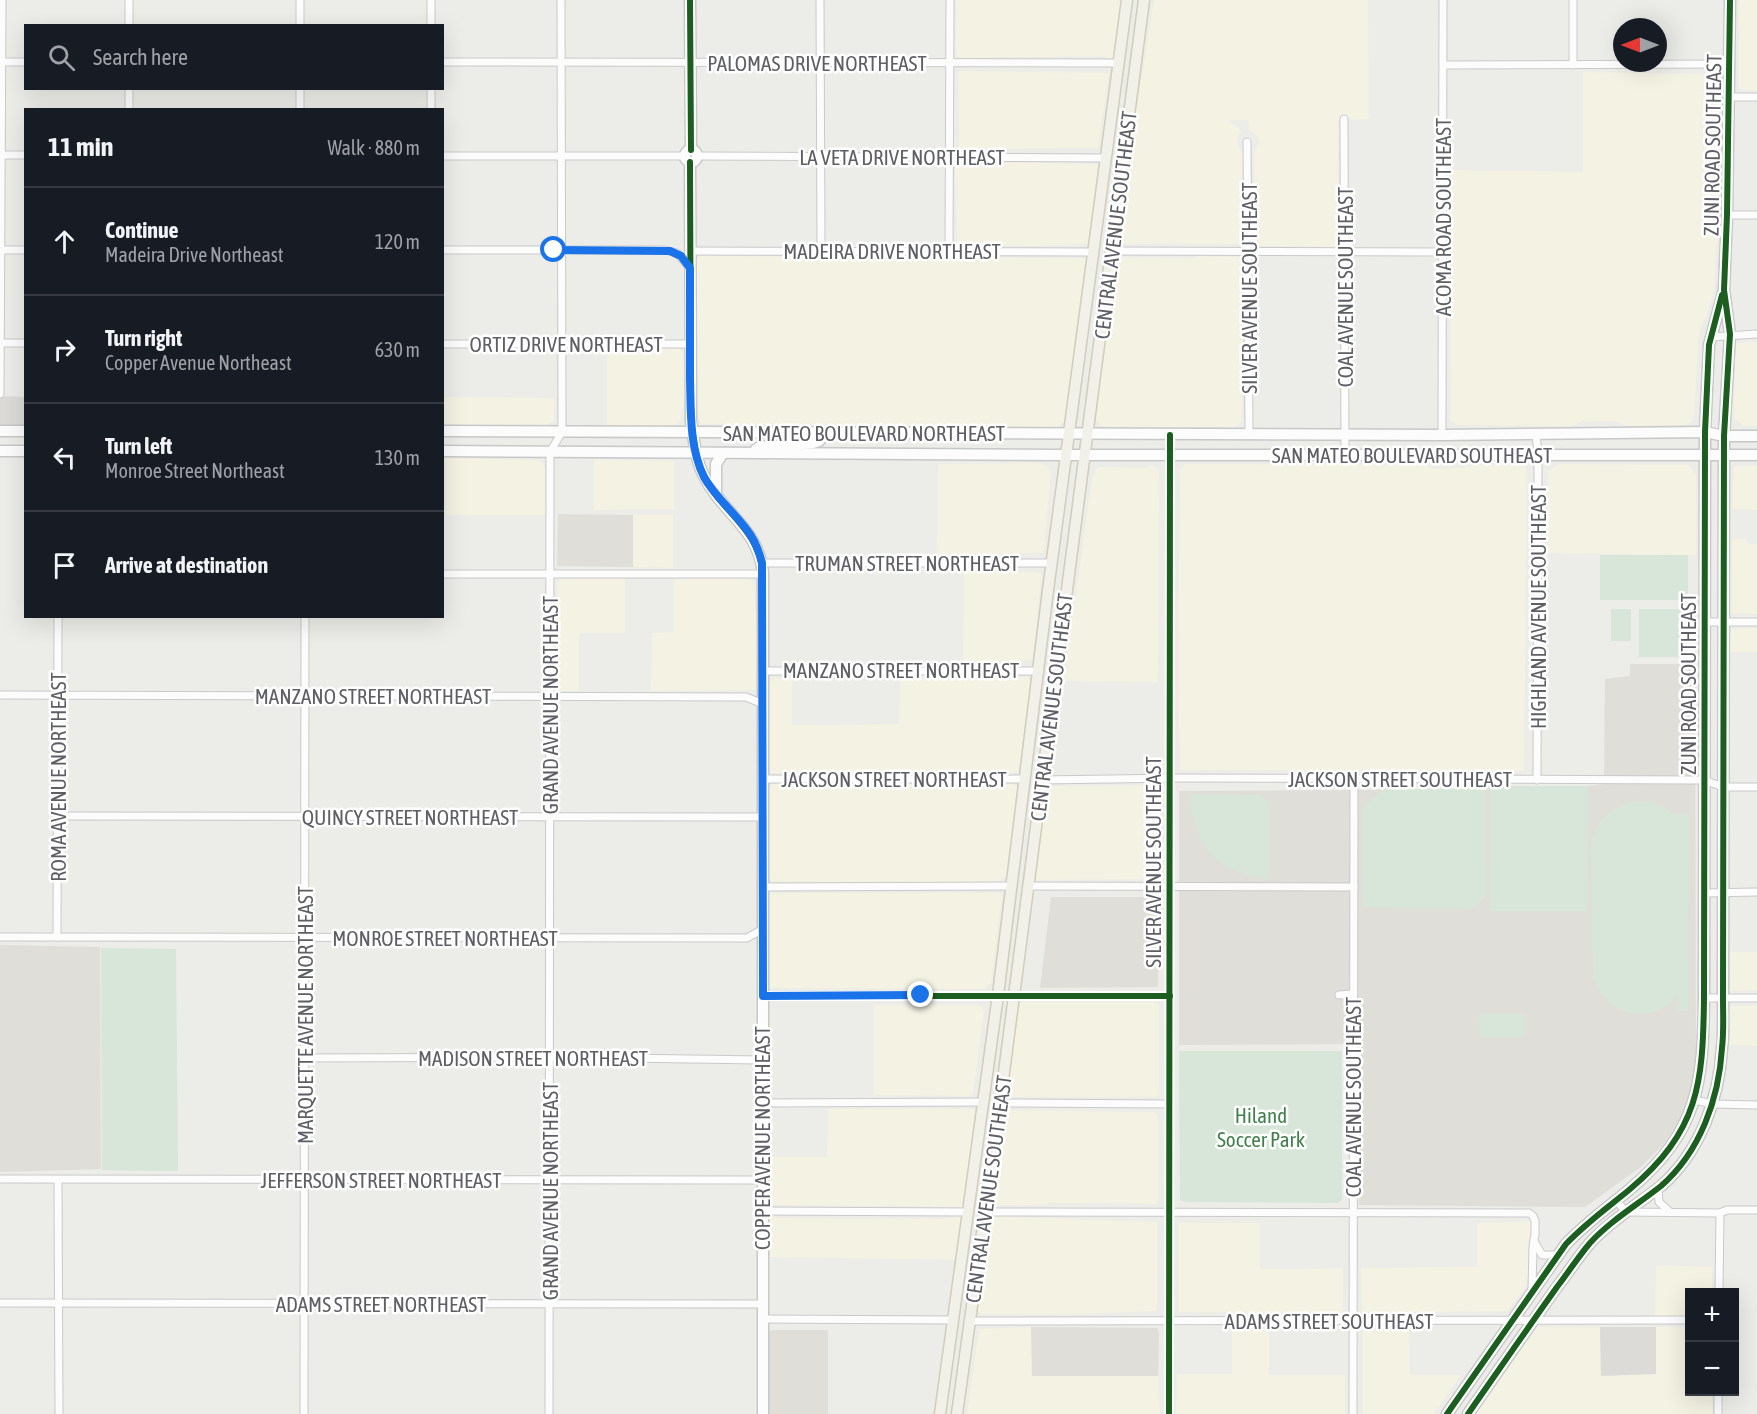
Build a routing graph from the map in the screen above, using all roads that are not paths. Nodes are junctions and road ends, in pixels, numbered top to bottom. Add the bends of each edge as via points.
1 (2, 0) edge
2 (129, 0) edge
3 (300, 0) edge
4 (431, 0) edge
5 (561, 0) edge
6 (690, 0) edge
7 (820, 0) edge
8 (950, 0) edge
9 (1127, 0) edge
10 (1144, 0) edge
11 (1443, 0) edge
12 (1573, 0) edge
13 (1730, 0) edge
14 (129, 24) edge
15 (300, 24) edge
16 (431, 24) edge
17 (1, 62) edge
18 (24, 62) edge
19 (444, 62) edge
20 (561, 63) junction
21 (690, 63) junction
22 (820, 63) junction
23 (950, 63) junction
24 (1119, 63) junction
25 (1730, 64) junction
26 (1444, 65) junction
27 (1573, 65) junction
28 (129, 90) edge
29 (300, 90) edge
30 (431, 90) edge
31 (1729, 97) junction
32 (1757, 97) edge
33 (129, 108) edge
34 (300, 108) edge
35 (431, 108) edge
36 (1344, 119) dead end
37 (1247, 142) dead end
38 (1, 155) edge
39 (24, 155) edge
40 (444, 156) edge
41 (561, 156) junction
42 (691, 156) junction
43 (950, 156) junction
44 (820, 157) junction
45 (1107, 158) junction
46 (1727, 215) junction
47 (1757, 215) edge
48 (1, 250) edge
49 (24, 250) edge
50 (444, 250) edge
51 (562, 250) junction
52 (690, 251) junction
53 (821, 251) junction
54 (949, 251) junction
55 (1111, 251) junction
56 (1248, 251) junction
57 (1345, 251) junction
58 (1094, 252) junction
59 (1443, 252) junction
60 (690, 268) junction
61 (1724, 290) junction
62 (1730, 334) junction
63 (1757, 334) edge
64 (1711, 337) junction
65 (0, 343) edge
66 (24, 343) edge
67 (444, 344) edge
68 (562, 344) junction
69 (690, 344) junction
70 (0, 394) edge
71 (0, 431) edge
72 (24, 431) edge
73 (444, 431) edge
74 (562, 432) junction
75 (693, 432) junction
76 (1705, 432) junction
77 (826, 433) junction
78 (1070, 433) junction
79 (1088, 434) junction
80 (1345, 434) junction
81 (1536, 434) junction
82 (1249, 435) junction
83 (1442, 435) junction
84 (1724, 435) junction
85 (1757, 436) edge
86 (0, 451) edge
87 (24, 451) edge
88 (444, 452) edge
89 (550, 452) junction
90 (696, 452) junction
91 (723, 453) junction
92 (751, 453) junction
93 (1067, 455) junction
94 (1085, 455) junction
95 (1170, 455) junction
96 (1345, 455) junction
97 (1538, 455) junction
98 (1705, 455) junction
99 (1724, 455) junction
100 (1757, 455) edge
101 (716, 495) junction
102 (1052, 563) junction
103 (763, 568) junction
104 (444, 574) edge
105 (550, 574) junction
106 (58, 618) edge
107 (305, 618) edge
108 (1704, 622) junction
109 (1723, 622) junction
110 (1757, 622) edge
111 (763, 670) junction
112 (1038, 671) junction
113 (763, 686) junction
114 (0, 695) edge
115 (58, 695) junction
116 (550, 696) junction
117 (305, 697) junction
118 (746, 697) junction
119 (763, 704) junction
120 (1169, 778) junction
121 (763, 779) junction
122 (1354, 779) junction
123 (1025, 780) junction
124 (1041, 780) junction
125 (1537, 780) junction
126 (1704, 780) junction
127 (1724, 787) junction
128 (1757, 787) edge
129 (57, 816) junction
130 (763, 817) junction
131 (305, 818) junction
132 (550, 818) junction
133 (1012, 886) junction
134 (1028, 886) junction
135 (763, 887) junction
136 (1354, 887) junction
137 (1170, 888) junction
138 (1723, 892) junction
139 (1757, 892) edge
140 (1705, 893) junction
141 (763, 929) junction
142 (0, 937) edge
143 (57, 937) junction
144 (304, 937) junction
145 (747, 938) junction
146 (550, 939) junction
147 (763, 951) junction
148 (1339, 994) dead end
149 (1352, 994) junction
150 (998, 995) junction
151 (1014, 995) junction
152 (763, 996) junction
153 (1170, 996) junction
154 (1704, 998) junction
155 (1723, 998) junction
156 (1757, 998) edge
157 (550, 1057) junction
158 (304, 1058) junction
159 (762, 1060) junction
160 (1695, 1100) junction
161 (984, 1102) junction
162 (1000, 1102) junction
163 (762, 1103) junction
164 (1169, 1104) junction
165 (1712, 1104) junction
166 (1757, 1105) edge
167 (0, 1179) edge
168 (58, 1179) junction
169 (305, 1180) junction
170 (762, 1180) junction
171 (550, 1181) junction
172 (1658, 1188) junction
173 (1616, 1200) junction
174 (1757, 1210) edge
175 (762, 1211) junction
176 (968, 1212) junction
177 (983, 1212) junction
178 (1626, 1212) junction
179 (1672, 1213) junction
180 (1169, 1214) junction
181 (1353, 1214) junction
182 (1720, 1214) junction
183 (1534, 1241) junction
184 (1558, 1255) junction
185 (1719, 1288) edge
186 (1532, 1292) junction
187 (0, 1303) edge
188 (58, 1303) junction
189 (303, 1304) junction
190 (549, 1304) junction
191 (762, 1304) junction
192 (762, 1319) junction
193 (954, 1320) junction
194 (1168, 1320) junction
195 (1533, 1320) junction
196 (1685, 1320) edge
197 (969, 1321) junction
198 (1512, 1321) junction
199 (1353, 1322) junction
200 (1718, 1396) edge
201 (58, 1414) edge
202 (304, 1414) edge
203 (549, 1414) edge
204 (763, 1414) edge
205 (940, 1414) edge
206 (957, 1414) edge
207 (1168, 1414) edge
208 (1353, 1414) edge
209 (1447, 1414) edge
210 (1468, 1414) edge
211 (1718, 1414) edge

1 - 17 street
2 - 14 street
3 - 15 street
4 - 16 street
5 - 20 street
6 - 21 main road, COPPER AVENUE NORTHEAST
7 - 22 street
8 - 23 street
9 - 24 main road
10 - 55 main road, CENTRAL AVENUE SOUTHEAST
11 - 26 street, ACOMA ROAD SOUTHEAST
12 - 27 street
13 - 25 main road, ZUNI ROAD SOUTHEAST
17 - 18 street
17 - 38 street
19 - 20 street, PALOMAS DRIVE NORTHEAST
20 - 21 street, PALOMAS DRIVE NORTHEAST
20 - 41 street
21 - 22 street, PALOMAS DRIVE NORTHEAST
21 - 42 main road, COPPER AVENUE NORTHEAST
22 - 23 street, PALOMAS DRIVE NORTHEAST
22 - 44 street
23 - 24 street, PALOMAS DRIVE NORTHEAST
23 - 43 street
24 - 45 main road
25 - 27 street
25 - 31 main road, ZUNI ROAD SOUTHEAST
26 - 27 street
26 - 59 street, ACOMA ROAD SOUTHEAST
28 - 33 street
29 - 34 street
30 - 35 street
31 - 32 street
31 - 46 main road, ZUNI ROAD SOUTHEAST
36 - 57 street, COAL AVENUE SOUTHEAST
37 - 56 street, SILVER AVENUE SOUTHEAST
38 - 39 street
38 - 48 street
40 - 41 street, LA VETA DRIVE NORTHEAST
41 - 42 street, LA VETA DRIVE NORTHEAST
41 - 51 street
42 - 44 street, LA VETA DRIVE NORTHEAST
42 - 52 main road, COPPER AVENUE NORTHEAST
43 - 44 street, LA VETA DRIVE NORTHEAST
43 - 45 street, LA VETA DRIVE NORTHEAST
43 - 54 street
44 - 53 street
45 - 58 main road
46 - 47 street
46 - 61 main road, ZUNI ROAD SOUTHEAST
48 - 49 street
48 - 65 street
50 - 51 street
51 - 60 street via 665,250 679,255
51 - 68 street
52 - 53 street, MADEIRA DRIVE NORTHEAST
52 - 60 main road, COPPER AVENUE NORTHEAST
53 - 54 street, MADEIRA DRIVE NORTHEAST
54 - 58 street, MADEIRA DRIVE NORTHEAST
55 - 56 street
55 - 79 main road, CENTRAL AVENUE SOUTHEAST
56 - 57 street
56 - 82 street, SILVER AVENUE SOUTHEAST
57 - 59 street
57 - 80 street, COAL AVENUE SOUTHEAST
58 - 78 main road
59 - 83 street, ACOMA ROAD SOUTHEAST
60 - 69 main road, COPPER AVENUE NORTHEAST
61 - 62 main road, ZUNI ROAD SOUTHEAST
61 - 64 main road, ZUNI ROAD SOUTHEAST
62 - 63 street
62 - 64 street
62 - 84 main road, ZUNI ROAD SOUTHEAST
64 - 76 main road, ZUNI ROAD SOUTHEAST
65 - 66 street
65 - 70 street
67 - 68 street, ORTIZ DRIVE NORTHEAST
68 - 69 street, ORTIZ DRIVE NORTHEAST
68 - 74 street
69 - 75 main road, COPPER AVENUE NORTHEAST
71 - 72 main road
73 - 74 main road, SAN MATEO BOULEVARD NORTHEAST
74 - 75 main road, SAN MATEO BOULEVARD NORTHEAST
74 - 89 street
75 - 77 main road, SAN MATEO BOULEVARD NORTHEAST
75 - 90 main road, COPPER AVENUE NORTHEAST
76 - 81 main road, SAN MATEO BOULEVARD SOUTHEAST
76 - 84 main road, SAN MATEO BOULEVARD SOUTHEAST
76 - 98 main road, ZUNI ROAD SOUTHEAST
77 - 78 main road, SAN MATEO BOULEVARD NORTHEAST
77 - 92 main road via 813,443 760,447
78 - 79 main road, SAN MATEO BOULEVARD SOUTHEAST
78 - 93 main road
79 - 82 main road, SAN MATEO BOULEVARD SOUTHEAST
79 - 94 main road, CENTRAL AVENUE SOUTHEAST
80 - 82 main road, SAN MATEO BOULEVARD SOUTHEAST
80 - 83 main road, SAN MATEO BOULEVARD SOUTHEAST
80 - 96 street, COAL AVENUE SOUTHEAST
81 - 83 main road, SAN MATEO BOULEVARD SOUTHEAST
81 - 97 street, HIGHLAND AVENUE SOUTHEAST
84 - 85 main road, SAN MATEO BOULEVARD SOUTHEAST
84 - 99 main road, ZUNI ROAD SOUTHEAST
86 - 87 main road
88 - 89 main road, SAN MATEO BOULEVARD NORTHEAST
89 - 90 main road, SAN MATEO BOULEVARD NORTHEAST
89 - 105 street, GRAND AVENUE NORTHEAST
90 - 91 main road, SAN MATEO BOULEVARD NORTHEAST
90 - 101 main road, COPPER AVENUE NORTHEAST
91 - 92 main road, SAN MATEO BOULEVARD NORTHEAST
91 - 101 main road via 716,464
92 - 93 main road, SAN MATEO BOULEVARD NORTHEAST
93 - 94 main road, SAN MATEO BOULEVARD SOUTHEAST
93 - 102 main road
94 - 95 main road, SAN MATEO BOULEVARD SOUTHEAST
94 - 124 main road, CENTRAL AVENUE SOUTHEAST
95 - 96 main road, SAN MATEO BOULEVARD SOUTHEAST
95 - 120 street, SILVER AVENUE SOUTHEAST
96 - 97 main road, SAN MATEO BOULEVARD SOUTHEAST
97 - 98 main road, SAN MATEO BOULEVARD SOUTHEAST
97 - 125 street, HIGHLAND AVENUE SOUTHEAST
98 - 99 main road, SAN MATEO BOULEVARD SOUTHEAST
98 - 108 main road, ZUNI ROAD SOUTHEAST
99 - 100 main road, SAN MATEO BOULEVARD SOUTHEAST
99 - 109 main road, ZUNI ROAD SOUTHEAST
101 - 103 main road, COPPER AVENUE NORTHEAST via 749,532
102 - 103 street, TRUMAN STREET NORTHEAST
102 - 112 main road
103 - 105 street, TRUMAN STREET NORTHEAST
103 - 111 main road, COPPER AVENUE NORTHEAST
104 - 105 street, TRUMAN STREET NORTHEAST
105 - 116 street, GRAND AVENUE NORTHEAST
106 - 115 street, ROMA AVENUE NORTHEAST
107 - 117 street, MARQUETTE AVENUE NORTHEAST
108 - 109 street
108 - 126 main road, ZUNI ROAD SOUTHEAST
109 - 110 street
109 - 127 main road, ZUNI ROAD SOUTHEAST
111 - 112 street, MANZANO STREET NORTHEAST
111 - 113 main road, COPPER AVENUE NORTHEAST
112 - 123 main road
113 - 118 street, MANZANO STREET NORTHEAST
113 - 119 main road, COPPER AVENUE NORTHEAST
114 - 115 street, MANZANO STREET NORTHEAST
115 - 117 street, MANZANO STREET NORTHEAST
115 - 129 street, ROMA AVENUE NORTHEAST
116 - 117 street, MANZANO STREET NORTHEAST
116 - 118 street, MANZANO STREET NORTHEAST
116 - 132 street, GRAND AVENUE NORTHEAST
117 - 131 street, MARQUETTE AVENUE NORTHEAST
118 - 119 street, MANZANO STREET NORTHEAST
119 - 121 main road, COPPER AVENUE NORTHEAST
120 - 122 street, JACKSON STREET SOUTHEAST
120 - 124 street, JACKSON STREET SOUTHEAST
120 - 137 street, SILVER AVENUE SOUTHEAST
121 - 123 street, JACKSON STREET NORTHEAST
121 - 130 main road, COPPER AVENUE NORTHEAST
122 - 125 street, JACKSON STREET SOUTHEAST
122 - 136 street, COAL AVENUE SOUTHEAST
123 - 133 main road
124 - 134 main road, CENTRAL AVENUE SOUTHEAST
125 - 126 street, JACKSON STREET SOUTHEAST
126 - 127 street, JACKSON STREET SOUTHEAST
126 - 140 main road, ZUNI ROAD SOUTHEAST
127 - 128 street, JACKSON STREET SOUTHEAST
127 - 138 main road, ZUNI ROAD SOUTHEAST
129 - 131 street, QUINCY STREET NORTHEAST
129 - 143 street, ROMA AVENUE NORTHEAST
130 - 132 street, QUINCY STREET NORTHEAST
130 - 135 main road, COPPER AVENUE NORTHEAST
131 - 132 street, QUINCY STREET NORTHEAST
131 - 144 street, MARQUETTE AVENUE NORTHEAST
132 - 146 street, GRAND AVENUE NORTHEAST
133 - 135 street
133 - 150 main road
134 - 137 street
134 - 151 main road, CENTRAL AVENUE SOUTHEAST
135 - 141 main road, COPPER AVENUE NORTHEAST
136 - 137 street
136 - 149 street, COAL AVENUE SOUTHEAST
137 - 153 street, SILVER AVENUE SOUTHEAST
138 - 139 street
138 - 140 street
138 - 155 main road, ZUNI ROAD SOUTHEAST
140 - 154 main road, ZUNI ROAD SOUTHEAST
141 - 145 street, MONROE STREET NORTHEAST
141 - 147 main road, COPPER AVENUE NORTHEAST
142 - 143 street, MONROE STREET NORTHEAST
143 - 144 street, MONROE STREET NORTHEAST
144 - 146 street, MONROE STREET NORTHEAST
144 - 158 street, MARQUETTE AVENUE NORTHEAST
145 - 146 street, MONROE STREET NORTHEAST
145 - 147 street
146 - 157 street, GRAND AVENUE NORTHEAST
147 - 152 main road, COPPER AVENUE NORTHEAST
148 - 149 street
149 - 181 street, COAL AVENUE SOUTHEAST
150 - 151 street
150 - 152 street
150 - 161 main road
151 - 153 street
151 - 162 main road, CENTRAL AVENUE SOUTHEAST
152 - 159 main road, COPPER AVENUE NORTHEAST
153 - 164 street, SILVER AVENUE SOUTHEAST
154 - 155 street
154 - 160 main road, ZUNI ROAD SOUTHEAST via 1703,1055
155 - 156 street
155 - 165 main road, ZUNI ROAD SOUTHEAST via 1722,1048
157 - 158 street, MADISON STREET NORTHEAST
157 - 159 street, MADISON STREET NORTHEAST
157 - 171 street, GRAND AVENUE NORTHEAST
158 - 169 street, MARQUETTE AVENUE NORTHEAST
159 - 163 main road, COPPER AVENUE NORTHEAST
160 - 165 street
160 - 173 main road, ZUNI ROAD SOUTHEAST via 1663,1157
161 - 163 street
161 - 176 main road
162 - 164 street
162 - 177 main road, CENTRAL AVENUE SOUTHEAST
163 - 170 main road, COPPER AVENUE NORTHEAST
164 - 180 street, SILVER AVENUE SOUTHEAST
165 - 166 street
165 - 172 main road, ZUNI ROAD SOUTHEAST via 1694,1146
167 - 168 street, JEFFERSON STREET NORTHEAST
168 - 169 street, JEFFERSON STREET NORTHEAST
168 - 188 street
169 - 171 street, JEFFERSON STREET NORTHEAST
169 - 189 street, MARQUETTE AVENUE NORTHEAST
170 - 171 street, JEFFERSON STREET NORTHEAST
170 - 175 main road, COPPER AVENUE NORTHEAST
171 - 190 street, GRAND AVENUE NORTHEAST
172 - 178 main road, ZUNI ROAD SOUTHEAST
172 - 179 street via 1659,1202
173 - 178 street
173 - 184 main road, ZUNI ROAD SOUTHEAST via 1582,1227
174 - 182 street via 1727,1210
175 - 176 street
175 - 191 main road, COPPER AVENUE NORTHEAST
176 - 193 main road
177 - 180 street
177 - 197 main road, CENTRAL AVENUE SOUTHEAST
178 - 179 street
178 - 195 main road, ZUNI ROAD SOUTHEAST via 1590,1244
179 - 182 street
180 - 181 street
180 - 194 street, SILVER AVENUE SOUTHEAST
181 - 183 street via 1529,1214 1535,1221
181 - 199 street, COAL AVENUE SOUTHEAST
182 - 185 street
183 - 184 street via 1542,1255
183 - 186 street
184 - 186 main road, ZUNI ROAD SOUTHEAST
186 - 198 main road, ZUNI ROAD SOUTHEAST
187 - 188 street, ADAMS STREET NORTHEAST
188 - 189 street, ADAMS STREET NORTHEAST
188 - 201 street
189 - 190 street, ADAMS STREET NORTHEAST
189 - 202 street, MARQUETTE AVENUE NORTHEAST
190 - 191 street, ADAMS STREET NORTHEAST
190 - 203 street, GRAND AVENUE NORTHEAST
191 - 192 main road, COPPER AVENUE NORTHEAST
192 - 193 street
192 - 204 main road, COPPER AVENUE NORTHEAST
193 - 205 main road
194 - 197 street, ADAMS STREET SOUTHEAST
194 - 199 street, ADAMS STREET SOUTHEAST
194 - 207 street, SILVER AVENUE SOUTHEAST
195 - 196 street, ADAMS STREET SOUTHEAST
195 - 198 street, ADAMS STREET SOUTHEAST
195 - 210 main road, ZUNI ROAD SOUTHEAST
197 - 206 main road, CENTRAL AVENUE SOUTHEAST
198 - 199 street, ADAMS STREET SOUTHEAST
198 - 209 main road, ZUNI ROAD SOUTHEAST
199 - 208 street, COAL AVENUE SOUTHEAST
200 - 211 street

